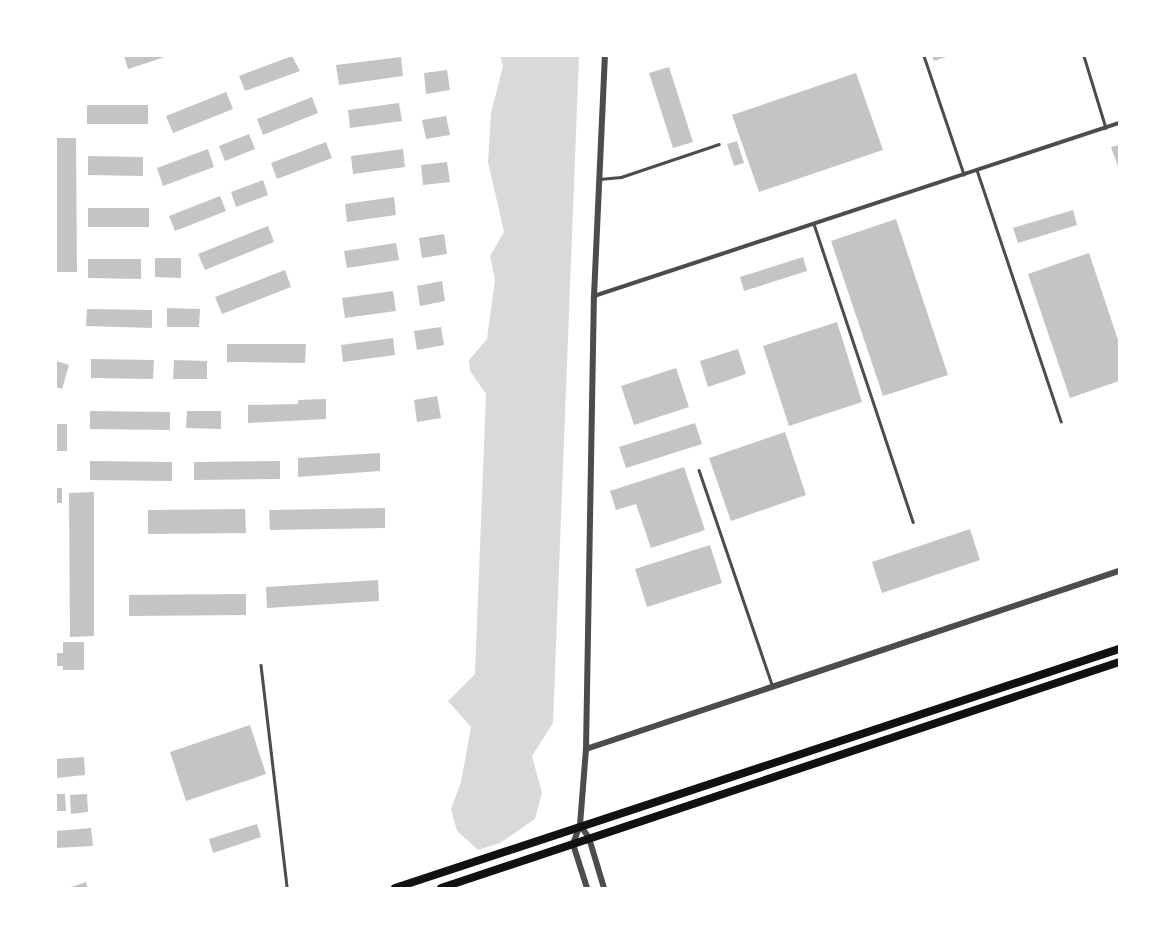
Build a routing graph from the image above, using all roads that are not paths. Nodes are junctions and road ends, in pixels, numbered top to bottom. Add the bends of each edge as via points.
1 (604, 56) edge
2 (924, 56) edge
3 (1084, 56) edge
4 (1119, 123) edge
5 (1106, 128) junction
6 (719, 144) dead end
7 (977, 170) junction
8 (964, 174) junction
9 (599, 179) junction
10 (814, 224) junction
11 (594, 296) junction
12 (1060, 420) dead end
13 (699, 470) dead end
14 (913, 522) dead end
15 (1119, 571) edge
16 (1119, 649) edge
17 (1119, 662) edge
18 (261, 665) dead end
19 (773, 687) junction
20 (586, 749) junction
21 (580, 825) junction
22 (589, 838) junction
23 (573, 844) junction
24 (287, 888) edge
25 (395, 888) edge
26 (441, 888) edge
27 (587, 888) edge
28 (604, 888) edge

1 - 9 street
2 - 8 lane
3 - 5 lane
4 - 5 street
5 - 7 street
6 - 9 lane via 621,177
7 - 8 street
7 - 12 lane
8 - 10 street
9 - 11 street
10 - 11 street
10 - 14 lane
11 - 20 street
13 - 19 lane
15 - 19 street
16 - 21 main road
17 - 22 main road
18 - 24 lane
19 - 20 street
20 - 21 street
21 - 22 street
21 - 23 street
21 - 25 main road
22 - 23 main road
22 - 28 street
23 - 26 main road
23 - 27 street

